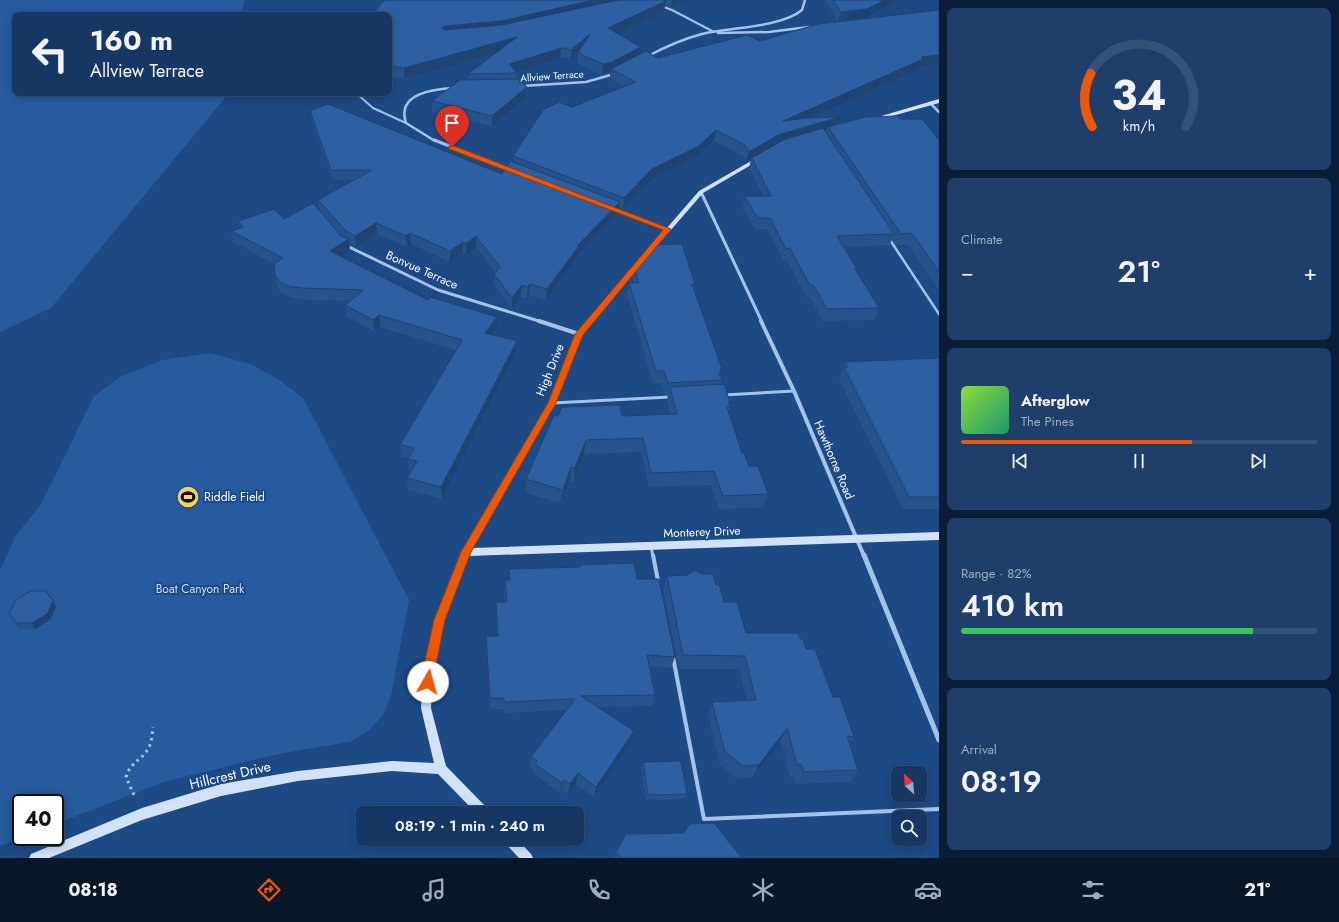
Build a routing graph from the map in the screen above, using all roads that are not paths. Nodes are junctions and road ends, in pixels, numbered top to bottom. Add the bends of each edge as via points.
1 (805, 0) edge
2 (658, 5) edge
3 (811, 27) edge
4 (714, 32) junction
5 (707, 33) junction
6 (645, 57) edge
7 (618, 71) edge
8 (518, 86) edge
9 (463, 88) edge
10 (359, 96) edge
11 (939, 102) edge
12 (930, 103) junction
13 (939, 112) edge
14 (864, 122) edge
15 (406, 123) junction
16 (765, 155) edge
17 (510, 170) edge
18 (701, 192) junction
19 (612, 208) edge
20 (668, 229) junction
21 (886, 235) edge
22 (340, 239) edge
23 (939, 314) edge
24 (579, 334) junction
25 (794, 391) junction
26 (716, 395) edge
27 (677, 397) edge
28 (552, 403) junction
29 (939, 536) edge
30 (858, 539) junction
31 (651, 546) junction
32 (466, 552) junction
33 (659, 585) edge
34 (672, 655) edge
35 (939, 740) edge
36 (441, 769) junction
37 (477, 806) edge
38 (939, 809) edge
39 (516, 846) edge
40 (35, 858) edge
41 (527, 858) edge

1 - 4 street via 802,10 778,20
2 - 4 lane
3 - 5 street via 763,33
4 - 5 street
5 - 6 street via 671,43
7 - 8 street, Allview Terrace via 586,82
9 - 15 street via 440,88 421,94 408,102 403,112
10 - 15 lane via 373,108
11 - 12 street
12 - 13 street
12 - 14 street
15 - 17 street via 438,142
16 - 18 street, High Drive
18 - 20 street, High Drive
18 - 25 street, Hawthorne Road
19 - 20 street
20 - 24 street, High Drive
21 - 23 lane
22 - 24 street, Bonvue Terrace via 345,245 438,290
24 - 28 street, High Drive
25 - 26 lane
25 - 30 street, Hawthorne Road
27 - 28 lane
28 - 32 street, High Drive
29 - 30 street, Monterey Drive
30 - 31 street, Monterey Drive
30 - 35 street, Hawthorne Road
31 - 32 street, Monterey Drive
31 - 33 lane
32 - 36 street, High Drive via 439,620 428,670 426,708
34 - 38 lane via 704,819
36 - 37 street
36 - 40 street, Hillcrest Drive via 392,766 298,776 220,790 142,814
39 - 41 street

